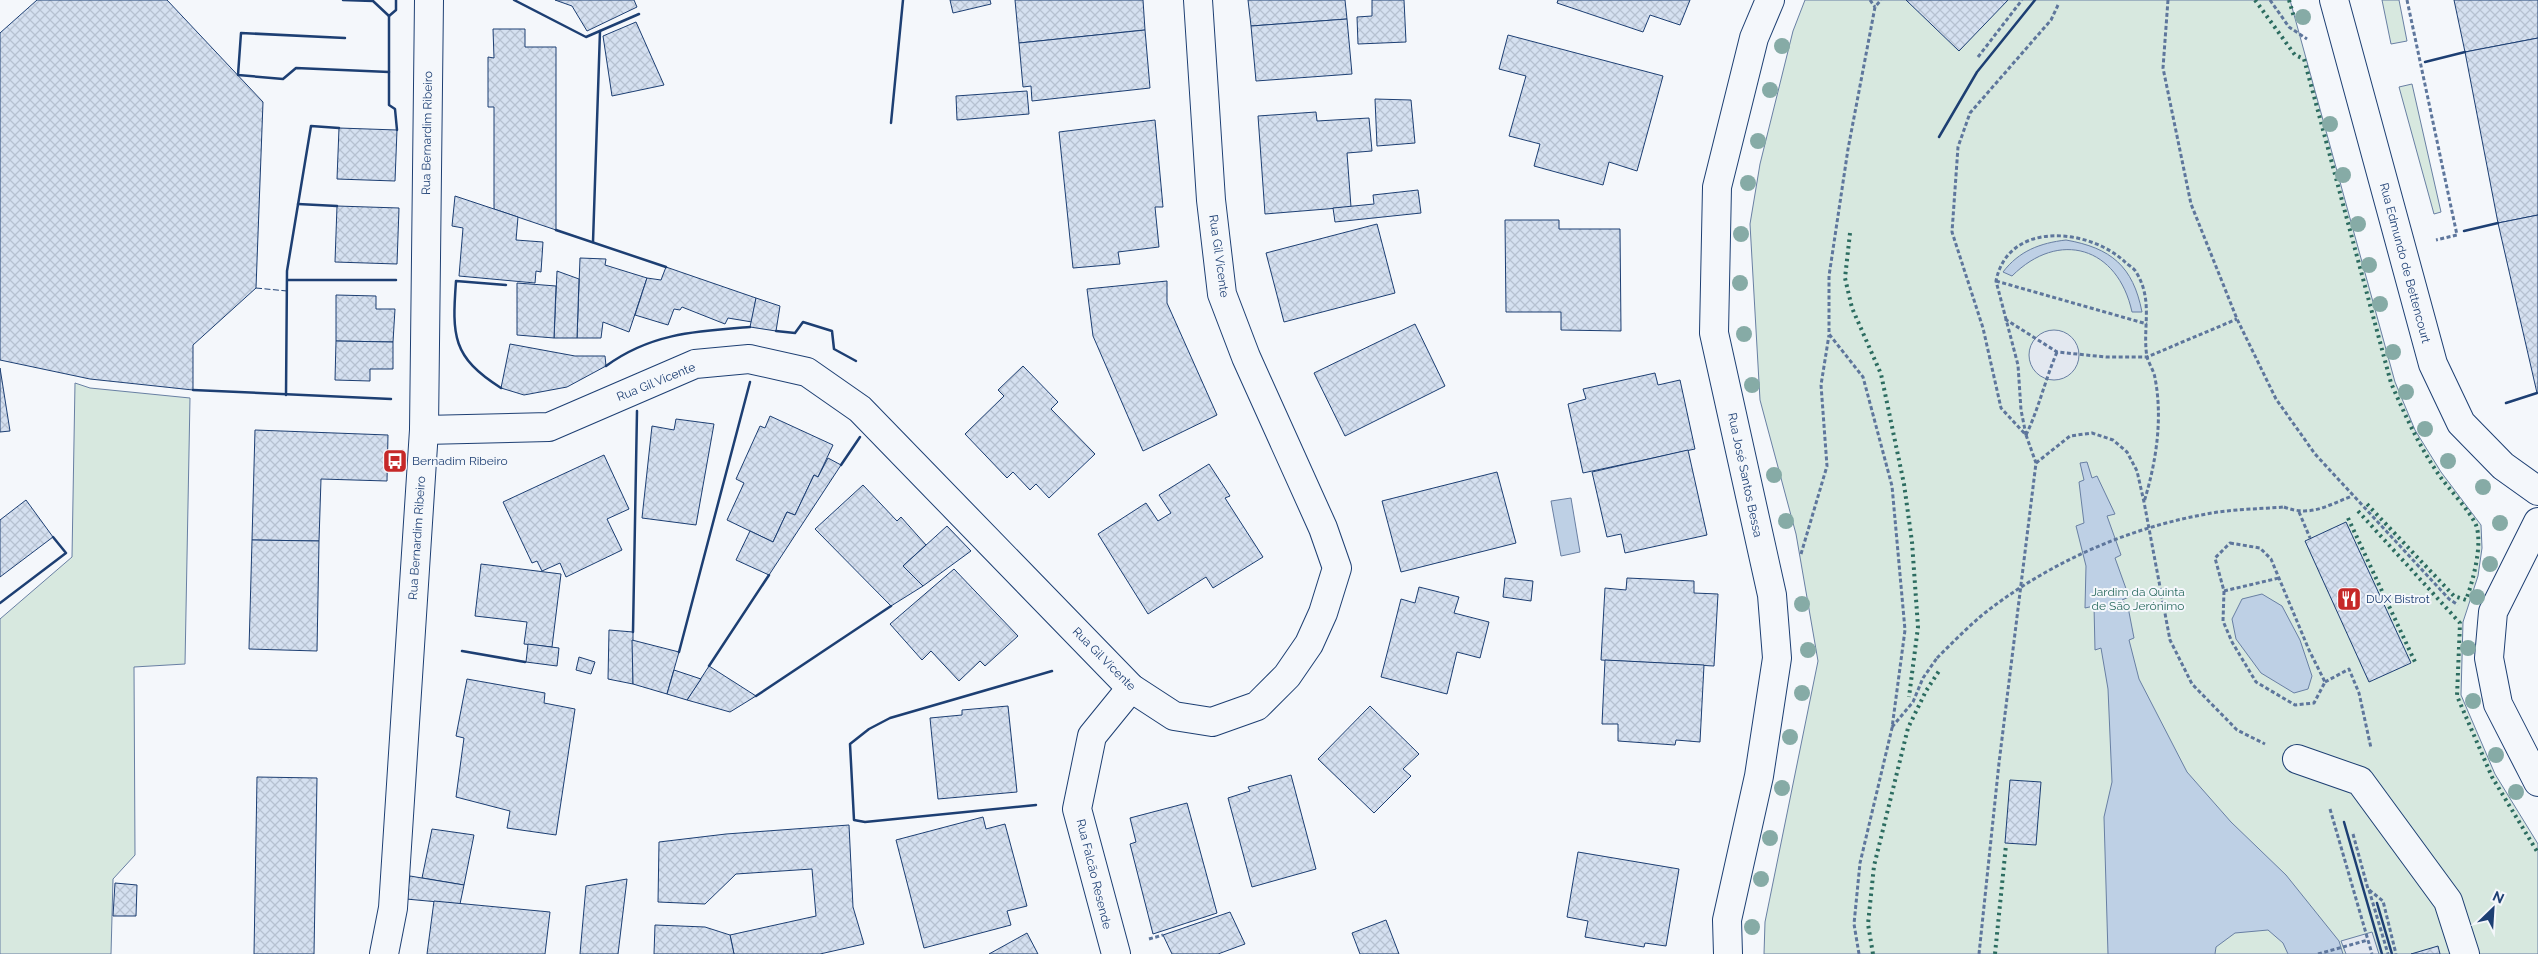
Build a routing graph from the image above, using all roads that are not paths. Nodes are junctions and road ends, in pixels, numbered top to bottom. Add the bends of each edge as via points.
1 (429, 0) edge
2 (1198, 0) edge
3 (1770, 0) edge
4 (2334, 0) edge
5 (424, 430) junction
6 (2538, 492) edge
7 (2538, 522) edge
8 (1131, 688) junction
9 (2297, 759) road end
10 (2538, 782) edge
11 (384, 954) edge
12 (1116, 954) edge
13 (1728, 954) edge
14 (2465, 954) edge

1 - 5 street, Rua Bernardim Ribeiro
2 - 8 street, Rua Gil Vicente via 1211,200 1222,294 1246,357 1323,528 1337,568 1309,644 1287,676 1257,706 1212,722 1174,716
3 - 13 street, Rua José Santos Bessa via 1754,38 1717,187 1714,333 1772,595 1777,658 1759,776 1727,920
4 - 6 street, Rua Edmundo de Bettencourt via 2433,364 2461,423 2503,466
5 - 8 street, Rua Gil Vicente via 549,427 695,364 749,359 807,372 860,409
5 - 11 street, Rua Bernardim Ribeiro via 393,908
7 - 10 street via 2493,612 2489,658 2498,704
8 - 12 street, Rua Falcão Resende via 1092,736 1077,809
9 - 14 street via 2360,781 2448,901

